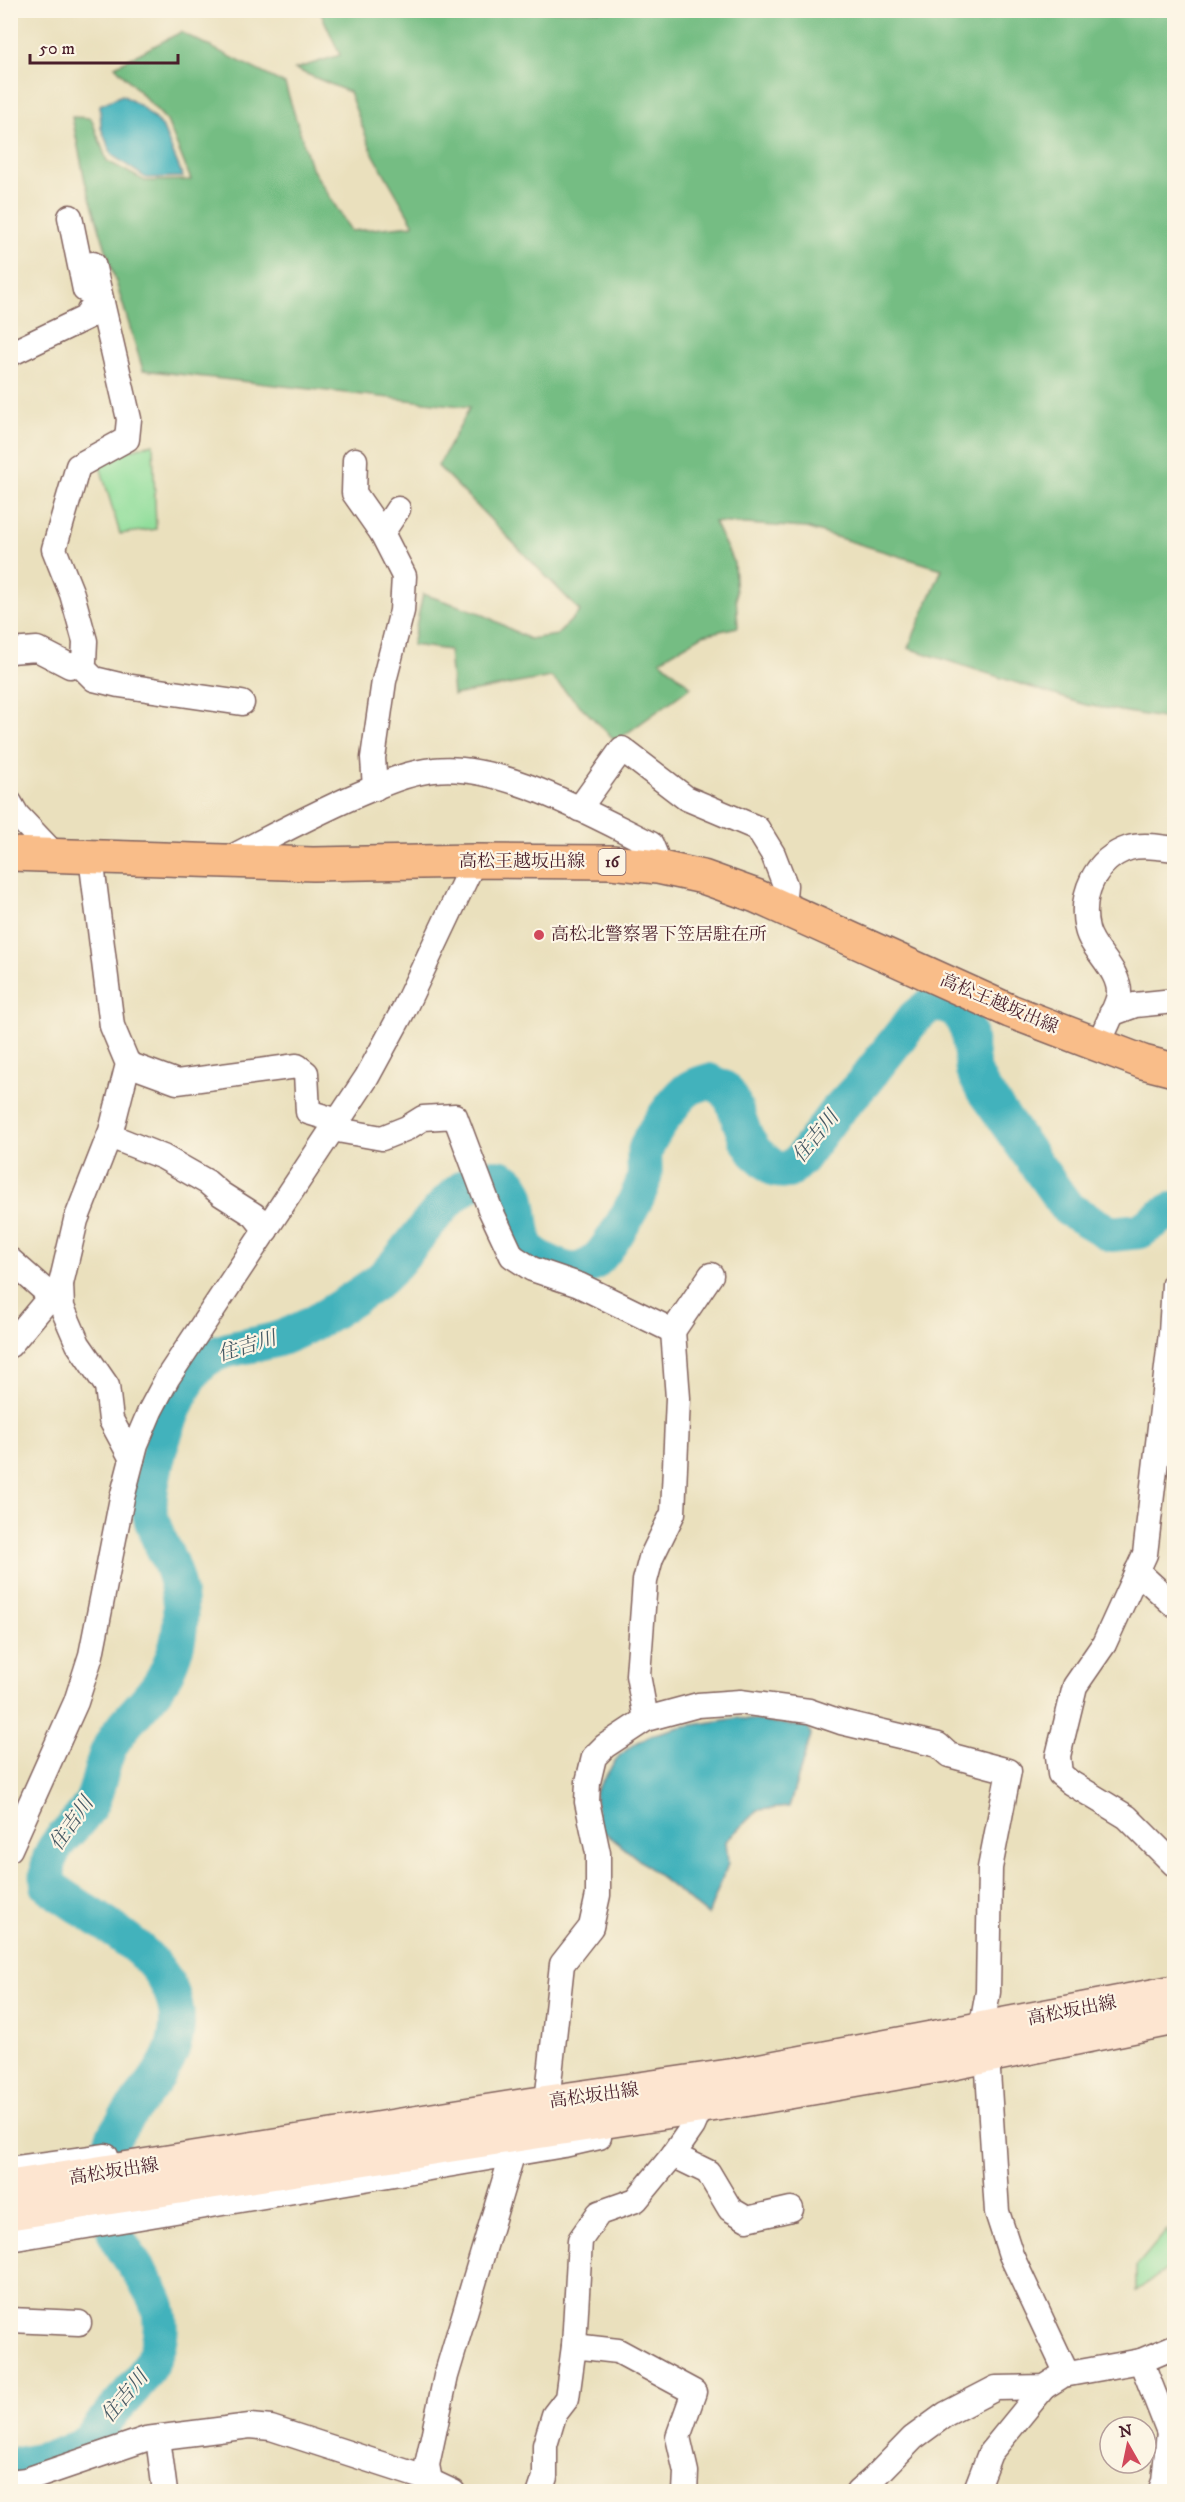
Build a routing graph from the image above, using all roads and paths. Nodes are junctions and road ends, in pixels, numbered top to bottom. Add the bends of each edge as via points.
1 (70, 217) dead end
2 (93, 264) dead end
3 (96, 307) junction
4 (10, 354) edge
5 (355, 460) dead end
6 (398, 509) dead end
7 (382, 533) junction
8 (10, 651) edge
9 (79, 664) junction
10 (242, 703) dead end
11 (375, 788) junction
12 (10, 803) edge
13 (579, 809) junction
14 (1174, 849) edge
15 (10, 854) edge
16 (56, 856) junction
17 (91, 857) junction
18 (224, 861) junction
19 (474, 861) junction
20 (661, 868) junction
21 (783, 908) junction
22 (1174, 1001) edge
23 (1111, 1014) junction
24 (1098, 1045) junction
25 (128, 1064) junction
26 (1174, 1070) edge
27 (1174, 1078) edge
28 (335, 1125) junction
29 (110, 1136) junction
30 (266, 1230) junction
31 (10, 1260) edge
32 (711, 1275) dead end
33 (1174, 1284) edge
34 (56, 1290) junction
35 (673, 1331) junction
36 (10, 1345) edge
37 (1171, 1353) edge
38 (132, 1459) junction
39 (1137, 1571) junction
40 (1174, 1605) edge
41 (646, 1719) junction
42 (12, 1840) edge
43 (1174, 1864) edge
44 (1174, 1992) edge
45 (1174, 2018) edge
46 (987, 2042) junction
47 (706, 2093) junction
48 (537, 2104) junction
49 (631, 2117) junction
50 (513, 2152) junction
51 (673, 2155) junction
52 (10, 2169) edge
53 (177, 2175) junction
54 (10, 2187) edge
55 (791, 2209) dead end
56 (10, 2213) edge
57 (10, 2239) edge
58 (10, 2320) edge
59 (79, 2323) dead end
60 (574, 2346) junction
61 (1174, 2346) edge
62 (1141, 2361) junction
63 (1067, 2374) junction
64 (1044, 2387) junction
65 (1172, 2433) edge
66 (158, 2438) junction
67 (10, 2482) edge
68 (429, 2486) edge
69 (165, 2492) edge
70 (453, 2492) edge
71 (540, 2492) edge
72 (686, 2492) edge
73 (858, 2492) edge
74 (975, 2492) edge
75 (1160, 2492) edge

1 - 3 street via 77,260
2 - 3 street
3 - 4 street via 87,317
3 - 9 street via 129,419 127,439 78,466 54,549 85,640 84,662
5 - 7 street via 354,493
6 - 7 street
7 - 11 street via 404,576 402,611 382,692 374,758
8 - 9 street via 37,649 70,666
9 - 10 street via 94,679
11 - 13 street via 435,769 468,771 514,780
11 - 18 street via 334,804
12 - 16 street
13 - 20 street via 651,843
13 - 21 street via 622,749 686,798 757,828 785,885
14 - 23 street via 1130,848 1107,859 1091,878 1085,903 1087,930 1116,980 1119,994
15 - 16 main road, 高松王越坂出線 / 16
16 - 17 main road, 高松王越坂出線 / 16
17 - 18 main road, 高松王越坂出線 / 16
17 - 25 street via 112,1026
18 - 19 main road, 高松王越坂出線 / 16
19 - 20 main road, 高松王越坂出線 / 16 via 611,862
19 - 28 street via 404,1009
20 - 21 main road, 高松王越坂出線 / 16 via 703,877
21 - 24 main road, 高松王越坂出線 / 16 via 1010,1011
22 - 23 street via 1135,1005
23 - 24 street
24 - 26 main road, 高松王越坂出線 / 16
25 - 28 street via 177,1082 297,1066 306,1073 308,1112
25 - 29 street
26 - 27 street
28 - 30 street
28 - 35 street via 382,1138 423,1118 455,1116 512,1256 532,1269 579,1285
29 - 30 street via 163,1157 207,1182 254,1215
29 - 34 street via 76,1220
30 - 38 street via 168,1377
31 - 34 street
32 - 35 street
33 - 37 street
34 - 36 street
34 - 38 street via 78,1344 107,1386 111,1420
35 - 41 street via 678,1398 673,1513 651,1558 645,1581 638,1675
37 - 39 street via 1145,1554
38 - 42 street via 91,1655 76,1702
39 - 40 street
39 - 43 street via 1104,1644 1075,1686 1058,1756 1060,1774 1127,1817
41 - 46 street via 698,1705 730,1703 809,1711 938,1744 949,1755 1009,1771 990,1868 988,1992 984,2014
41 - 48 street via 594,1757 587,1802 598,1853 598,1895 591,1927 562,1964
44 - 46 main road, 高松坂出線
45 - 46 main road, 高松坂出線
46 - 47 main road, 高松坂出線
46 - 63 street via 997,2212 1011,2255
47 - 48 main road, 高松坂出線
47 - 49 main road, 高松坂出線
47 - 51 street via 693,2126
48 - 52 street via 502,2103
48 - 53 main road, 高松坂出線
49 - 50 street via 602,2136
49 - 53 main road, 高松坂出線
50 - 57 street
50 - 68 street via 446,2376 427,2465
51 - 55 street via 708,2172 730,2209 747,2219
51 - 60 street via 636,2200 598,2212 580,2240
53 - 54 main road, 高松坂出線
53 - 56 main road, 高松坂出線
58 - 59 street
60 - 71 street via 567,2398 555,2415 545,2445 545,2477
60 - 72 street via 618,2351 694,2392 678,2437
61 - 62 street
62 - 63 street
62 - 65 street
63 - 64 street
64 - 73 street via 996,2388 946,2414 913,2438
64 - 74 street via 990,2453
65 - 75 street
66 - 67 street
66 - 68 street via 250,2426 271,2428
66 - 69 street
68 - 70 street

